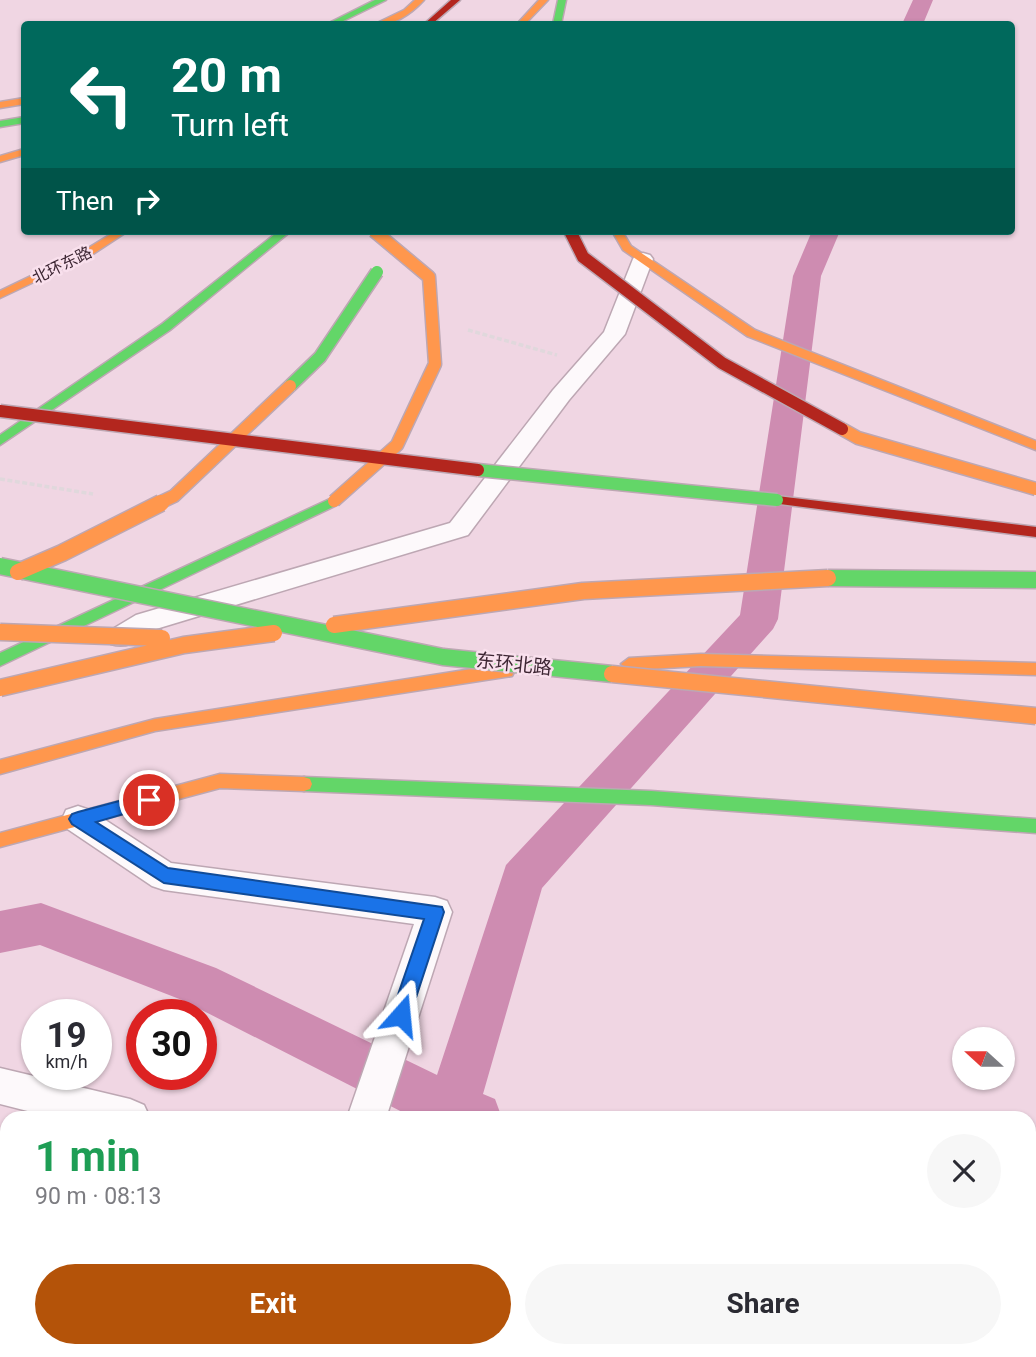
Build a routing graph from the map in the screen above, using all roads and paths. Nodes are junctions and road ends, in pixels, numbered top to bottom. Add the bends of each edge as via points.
1 (382, 0) edge
2 (420, 0) edge
3 (456, 0) edge
4 (544, 0) edge
5 (551, 0) edge
6 (562, 0) edge
7 (407, 12) junction
8 (337, 21) edge
9 (379, 21) edge
10 (386, 21) edge
11 (432, 21) edge
12 (524, 21) edge
13 (538, 21) edge
14 (558, 21) edge
15 (21, 102) edge
16 (0, 105) edge
17 (21, 120) edge
18 (0, 124) edge
19 (21, 153) edge
20 (0, 159) edge
21 (21, 170) edge
22 (0, 173) edge
23 (117, 235) edge
24 (281, 235) edge
25 (379, 235) edge
26 (400, 235) edge
27 (572, 235) edge
28 (619, 235) edge
29 (643, 259) junction
30 (0, 295) edge
31 (0, 411) edge
32 (0, 441) edge
33 (1036, 446) edge
34 (1036, 489) edge
35 (1036, 533) edge
36 (0, 566) edge
37 (0, 580) edge
38 (1036, 580) edge
39 (0, 632) edge
40 (278, 646) dead end
41 (320, 649) dead end
42 (443, 657) junction
43 (0, 660) edge
44 (1036, 669) edge
45 (0, 688) edge
46 (0, 707) edge
47 (1036, 716) edge
48 (0, 767) edge
49 (78, 819) junction
50 (1036, 825) edge
51 (0, 840) edge
52 (0, 1086) edge
53 (102, 1111) edge
54 (369, 1111) edge

1 - 8 main road
2 - 7 main road
3 - 11 main road
4 - 12 main road
5 - 13 main road
6 - 14 main road
7 - 9 main road
7 - 10 main road
15 - 16 main road
17 - 18 main road
19 - 20 main road
21 - 22 main road
23 - 30 main road, 北环东路
24 - 32 main road via 166,327
25 - 43 main road, bridge via 429,277 435,364 397,445 334,501
26 - 37 main road, bridge via 320,357 174,496
27 - 34 main road, bridge via 583,257 722,363 858,438
28 - 29 main road via 627,248
29 - 33 main road via 751,333
29 - 46 street via 614,334 561,394 459,529 146,622
31 - 35 main road, bridge
36 - 42 main road, 东环北路, bridge
38 - 45 main road, bridge via 817,578 583,591 184,645
39 - 40 main road, bridge
41 - 42 main road, bridge
42 - 47 main road, 东环北路, bridge
44 - 48 main road, bridge via 701,660 478,674 155,725
49 - 50 main road via 220,781 651,798
49 - 51 main road
49 - 54 street via 164,876 435,912
52 - 53 street

